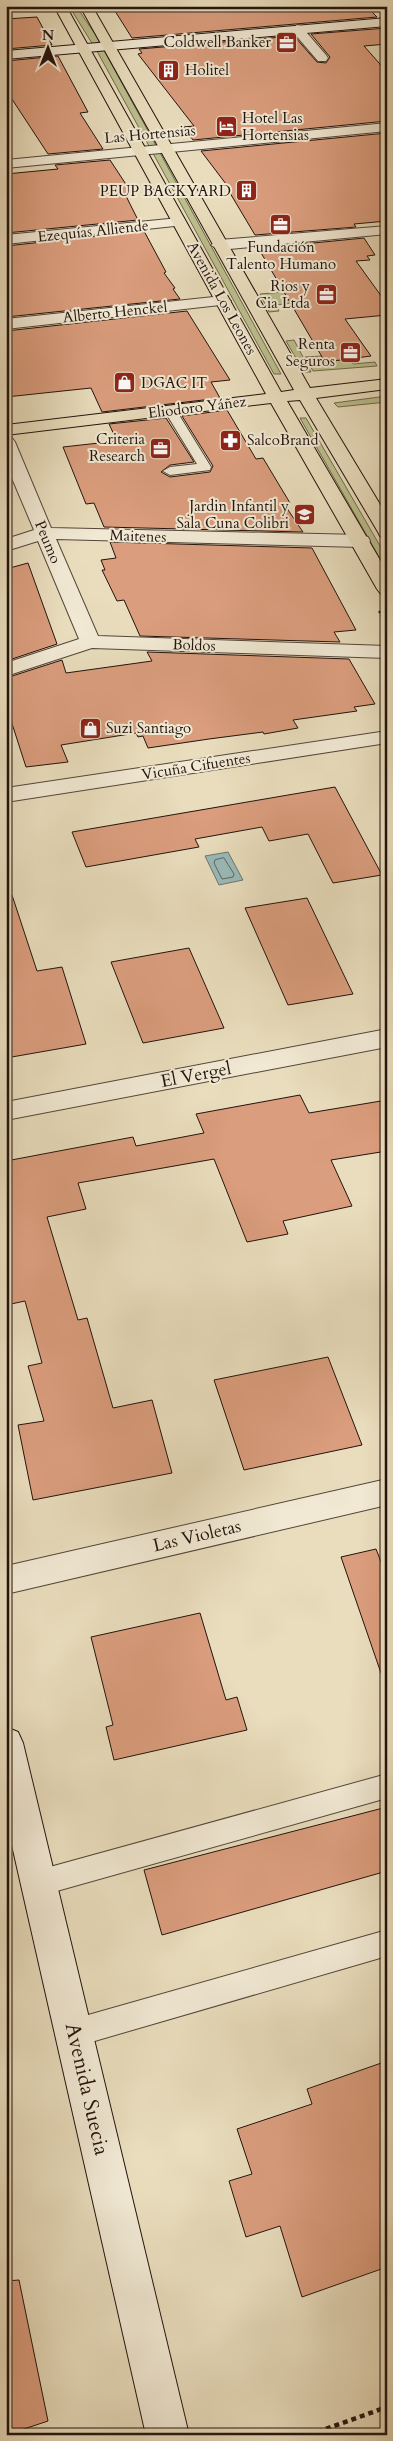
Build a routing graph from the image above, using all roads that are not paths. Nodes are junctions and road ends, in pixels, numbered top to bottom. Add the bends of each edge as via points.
1 (60, 6) edge
2 (86, 6) edge
3 (387, 22) edge
4 (297, 29) junction
5 (109, 46) junction
6 (83, 48) junction
7 (6, 55) edge
8 (322, 58) dead end
9 (387, 127) edge
10 (168, 149) junction
11 (140, 151) junction
12 (6, 164) edge
13 (179, 222) junction
14 (387, 230) edge
15 (6, 240) edge
16 (219, 244) junction
17 (223, 300) junction
18 (6, 324) edge
19 (387, 384) edge
20 (304, 394) junction
21 (276, 397) junction
22 (170, 410) junction
23 (6, 430) edge
24 (6, 442) edge
25 (170, 471) dead end
26 (387, 532) edge
27 (44, 533) junction
28 (361, 542) junction
29 (6, 545) edge
30 (387, 589) edge
31 (90, 642) junction
32 (387, 652) edge
33 (6, 670) edge
34 (387, 737) edge
35 (6, 796) edge
36 (387, 1038) edge
37 (6, 1111) edge
38 (387, 1492) edge
39 (6, 1580) edge
40 (6, 1743) edge
41 (387, 1786) edge
42 (39, 1883) junction
43 (387, 1943) edge
44 (74, 2033) junction
45 (168, 2435) edge

1 - 6 main road, Avenida Los Leones
2 - 5 main road, Avenida Los Leones
3 - 4 street
4 - 5 street
4 - 8 street
5 - 6 street
5 - 10 main road, Avenida Los Leones
6 - 7 street
6 - 11 main road, Avenida Los Leones
9 - 10 street, Las Hortensias
10 - 11 street, Las Hortensias
10 - 16 main road, Avenida Los Leones
11 - 12 street, Las Hortensias
11 - 13 main road, Avenida Los Leones
13 - 15 street, Ezequías Alliende
13 - 17 main road, Avenida Los Leones
14 - 16 street
16 - 20 main road, Avenida Los Leones
17 - 18 street, Alberto Henckel
17 - 21 main road, Avenida Los Leones
19 - 20 main road, Eliodoro Yáñez
20 - 21 main road, Eliodoro Yáñez
20 - 26 main road, Avenida Los Leones
21 - 22 main road, Eliodoro Yáñez
21 - 28 main road, Avenida Los Leones
22 - 23 main road, Eliodoro Yáñez
22 - 25 lane via 205,467
24 - 27 street, Peumo
27 - 28 street, Maitenes
27 - 29 street, Maitenes
27 - 31 street, Peumo
28 - 30 main road, Avenida Los Leones
31 - 32 street, Boldos
31 - 33 street, Boldos
34 - 35 street, Vicuña Cifuentes
36 - 37 street, El Vergel
38 - 39 street, Las Violetas
40 - 42 street, Avenida Suecia
41 - 42 lane
42 - 44 street, Avenida Suecia
43 - 44 lane
44 - 45 street, Avenida Suecia

